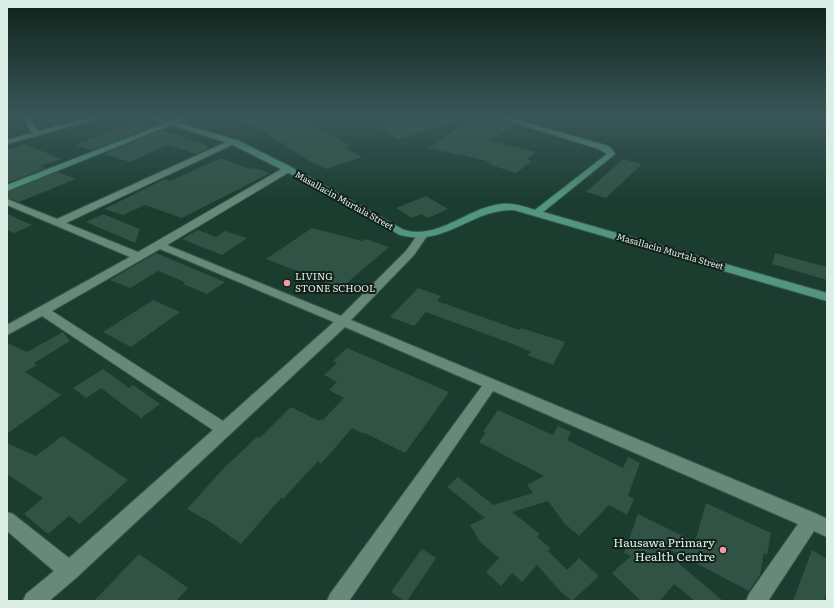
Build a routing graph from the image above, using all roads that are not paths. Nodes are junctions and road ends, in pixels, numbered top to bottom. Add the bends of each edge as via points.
1 (117, 144) edge
2 (229, 144) edge
3 (239, 144) edge
4 (593, 144) edge
5 (288, 169) junction
6 (7, 188) edge
7 (7, 202) edge
8 (535, 214) junction
9 (59, 222) junction
10 (422, 236) junction
11 (160, 245) junction
12 (138, 256) junction
13 (827, 297) edge
14 (43, 311) junction
15 (343, 321) junction
16 (7, 331) edge
17 (491, 384) junction
18 (223, 429) junction
19 (7, 520) edge
20 (819, 524) edge
21 (69, 571) junction
22 (32, 601) edge
23 (337, 601) edge
24 (756, 601) edge

1 - 6 street
2 - 9 street
3 - 5 street, Masallacin Murtala Street
4 - 8 street via 608,150 611,154
5 - 10 street, Masallacin Murtala Street via 400,232
5 - 11 street
7 - 9 street
8 - 10 street, Masallacin Murtala Street via 514,207 494,207
8 - 13 street, Masallacin Murtala Street
9 - 12 street
10 - 15 street via 410,254
11 - 12 street
11 - 15 street
12 - 14 street
14 - 16 street
14 - 18 street
15 - 17 street
15 - 18 street
17 - 20 street
17 - 23 street
18 - 21 street
19 - 21 street
20 - 24 street
21 - 22 street

